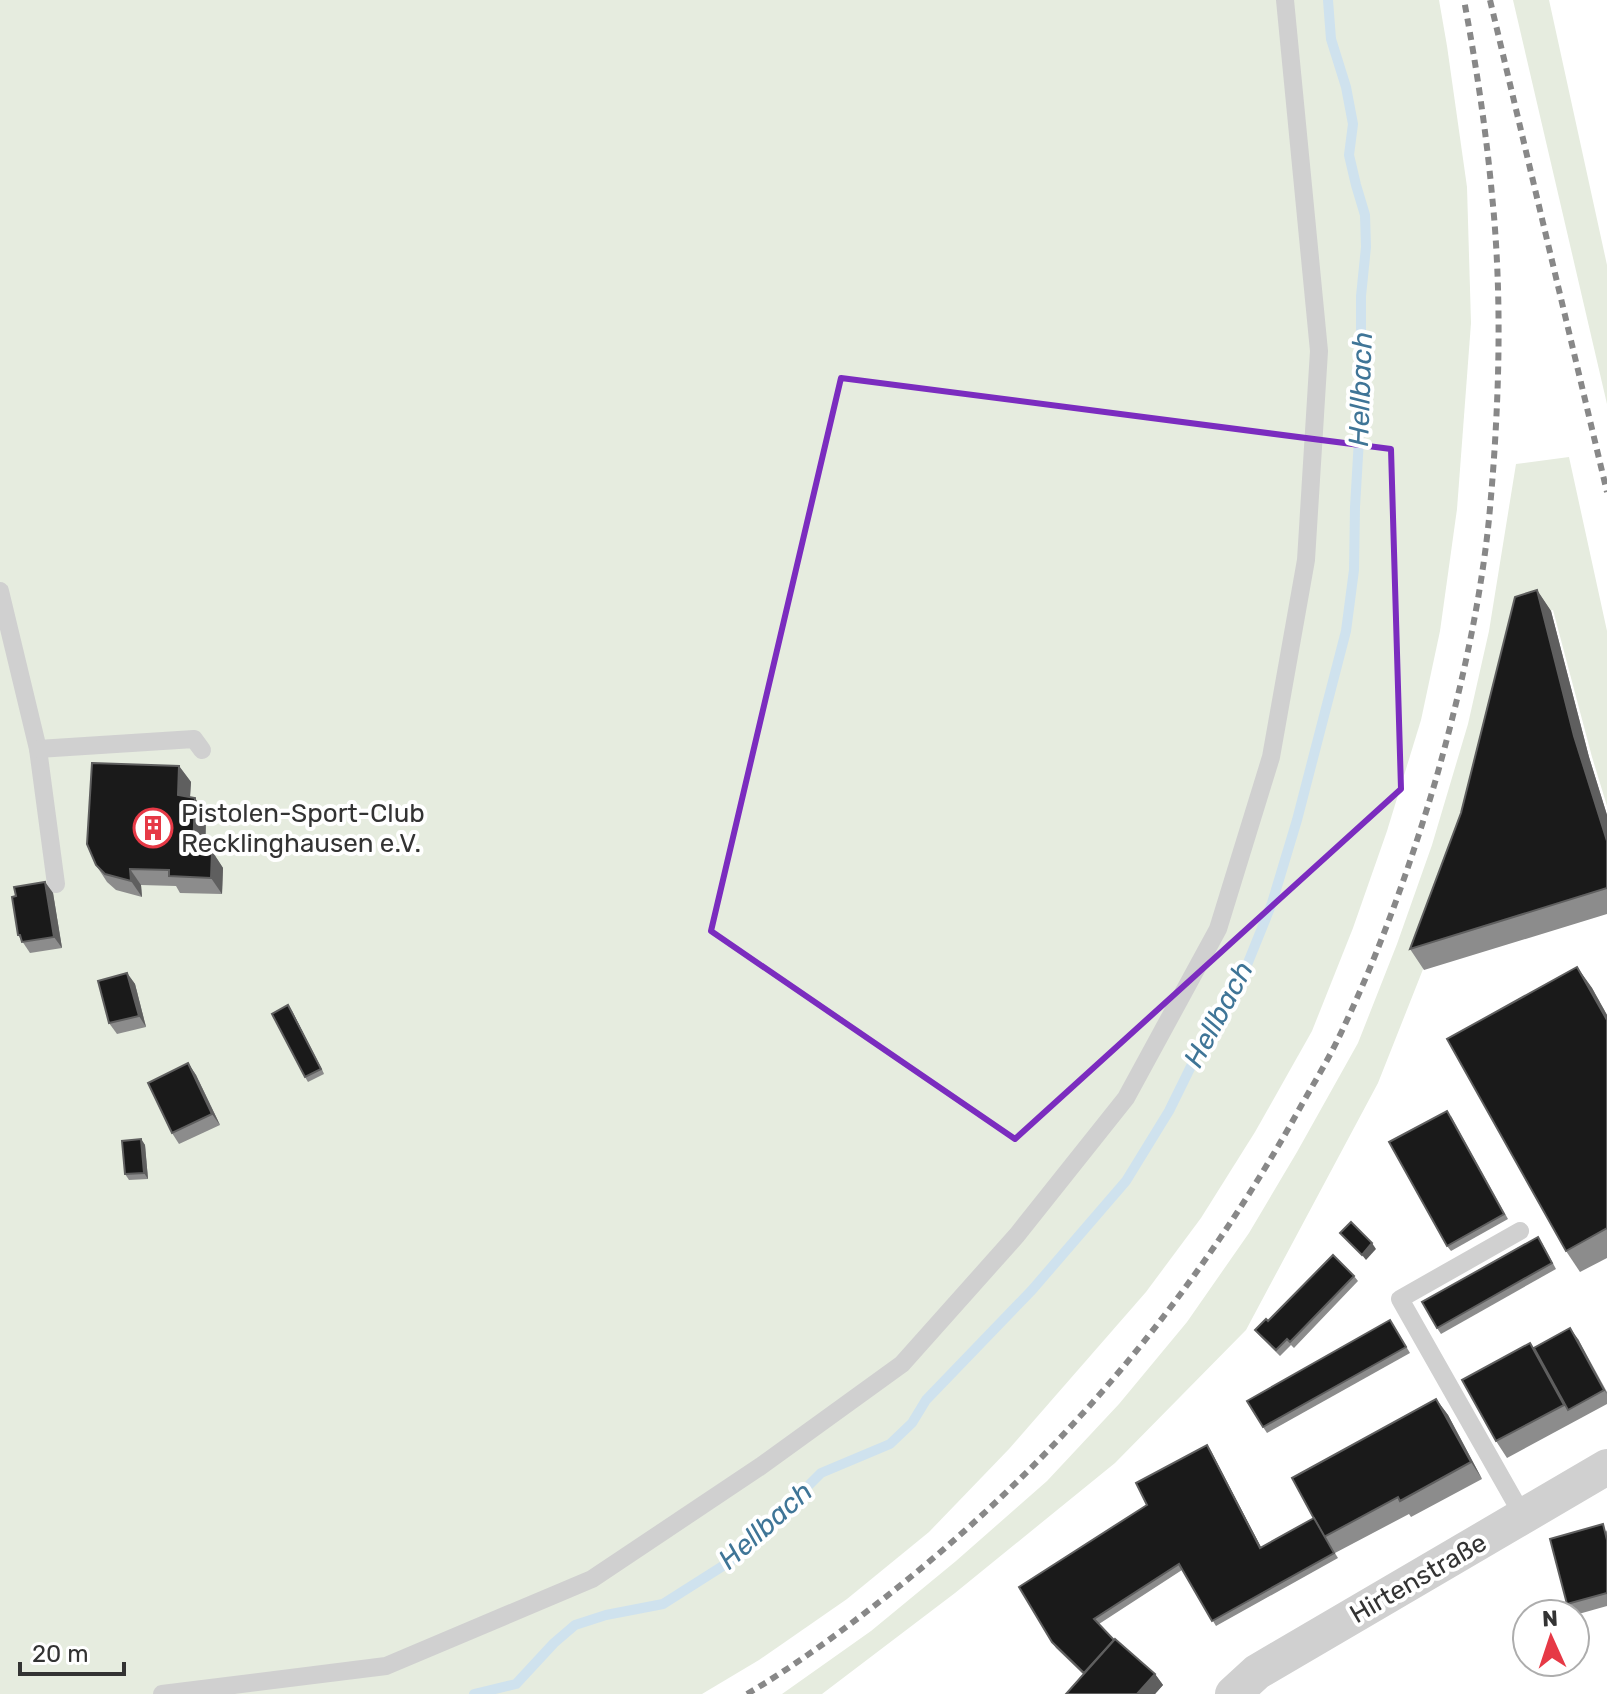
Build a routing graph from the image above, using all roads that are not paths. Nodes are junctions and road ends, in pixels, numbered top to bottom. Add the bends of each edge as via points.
1 (1285, 0) edge
2 (0, 591) edge
3 (38, 749) junction
4 (202, 750) dead end
5 (56, 884) dead end
6 (1520, 1231) dead end
7 (1607, 1467) edge
8 (1523, 1516) junction
9 (162, 1694) edge
10 (1233, 1694) edge

1 - 9 lane via 1319,351 1306,560 1271,757 1218,929 1126,1098 1017,1235 902,1364 592,1579 386,1666
2 - 3 lane
3 - 4 lane via 194,739
3 - 5 lane
6 - 8 lane via 1400,1299
7 - 8 street, Hirtenstraße
8 - 10 street, Hirtenstraße via 1257,1672

